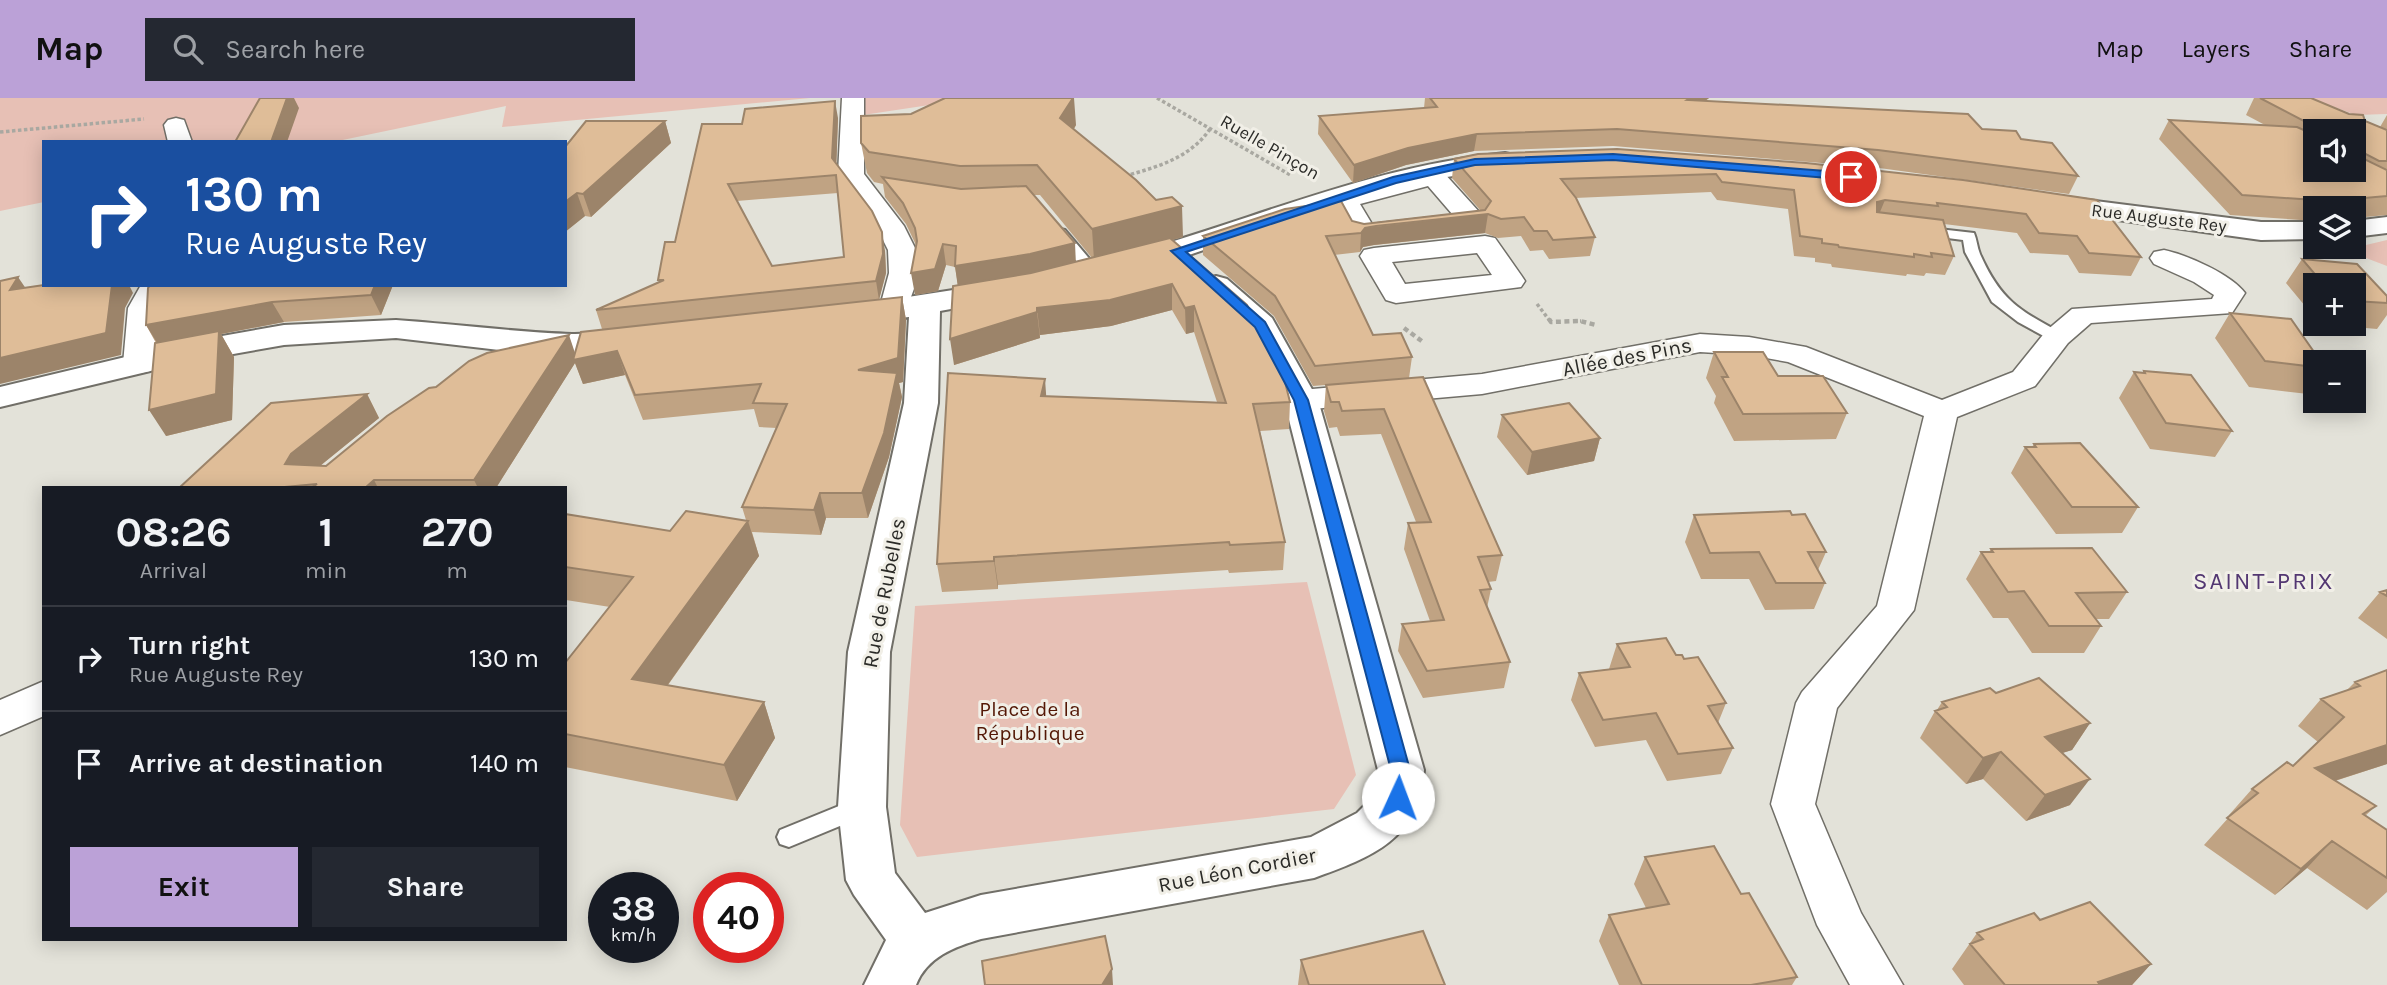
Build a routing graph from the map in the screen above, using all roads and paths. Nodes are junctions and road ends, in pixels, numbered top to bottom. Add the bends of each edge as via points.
1 (853, 98) edge
2 (1157, 98) edge
3 (1210, 129) junction
4 (0, 132) edge
5 (178, 133) edge
6 (1530, 160) edge
7 (1121, 177) edge
8 (860, 187) junction
9 (886, 191) edge
10 (1332, 199) junction
11 (2037, 201) edge
12 (1050, 221) edge
13 (2387, 225) edge
14 (2366, 228) edge
15 (1903, 229) edge
16 (2303, 231) edge
17 (1177, 251) junction
18 (2164, 258) dead end
19 (1081, 275) joint
20 (155, 287) edge
21 (1033, 287) edge
22 (909, 307) junction
23 (827, 316) edge
24 (655, 334) edge
25 (2057, 337) junction
26 (516, 342) junction
27 (139, 364) junction
28 (483, 364) edge
29 (0, 397) edge
30 (1301, 400) junction
31 (1942, 411) junction
32 (42, 698) edge
33 (0, 719) edge
34 (862, 807) junction
35 (789, 837) dead end
36 (917, 942) junction
37 (890, 985) edge
38 (1878, 985) edge

1 - 8 street via 850,163
2 - 3 path, Ruelle Pinçon
3 - 7 path via 1204,141 1188,151
3 - 10 path, Ruelle Pinçon
4 - 5 path via 142,119
6 - 10 street via 1475,162 1406,176
8 - 9 lane
8 - 22 street via 899,245
10 - 17 street
11 - 16 street, Rue Auguste Rey via 2261,231
12 - 19 lane
13 - 14 street
15 - 25 lane via 1969,236 1997,299
17 - 19 street
17 - 30 street, Rue Léon Cordier via 1261,325
18 - 25 street via 2230,293 2222,307 2083,315
20 - 27 street via 143,308
21 - 22 street
22 - 23 street
22 - 34 street, Rue de Rubelles via 921,403 869,652
24 - 26 street via 578,344
25 - 31 street via 2024,379
26 - 27 street via 396,330 331,331 239,342
26 - 28 street
27 - 29 street
30 - 31 street, Allée des Pins via 1482,384 1700,343 1795,354
30 - 36 street, Rue Léon Cordier via 1401,770 1398,798 1380,822 1353,842 1314,857 981,917 945,926
31 - 38 street via 1895,610 1817,703 1793,804 1841,925
32 - 33 street
34 - 35 lane
34 - 36 street, Rue de Rubelles via 871,880
36 - 37 street via 897,962

